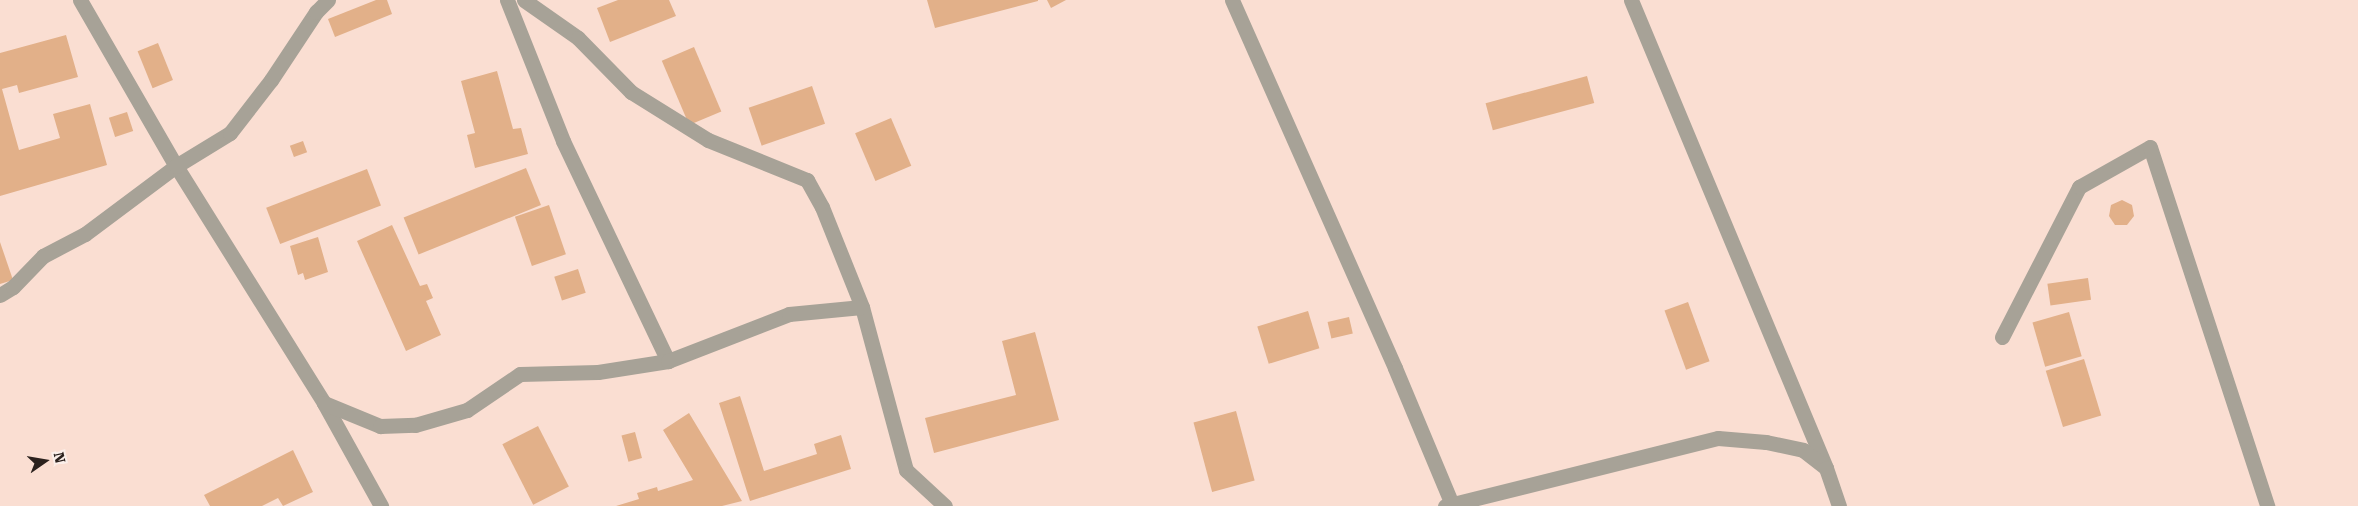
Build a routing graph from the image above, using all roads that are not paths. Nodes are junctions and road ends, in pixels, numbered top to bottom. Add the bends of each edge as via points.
1 (80, 0) edge
2 (328, 0) edge
3 (507, 0) edge
4 (524, 0) edge
5 (1232, 0) edge
6 (1631, 0) edge
7 (176, 166) junction
8 (0, 294) edge
9 (862, 307) junction
10 (2002, 337) dead end
11 (668, 361) junction
12 (324, 403) junction
13 (1826, 468) junction
14 (1448, 505) edge
15 (381, 506) edge
16 (945, 506) edge
17 (1839, 506) edge
18 (2267, 506) edge

1 - 7 street
2 - 7 street via 316,12 271,80 230,133
3 - 11 street via 563,141
4 - 9 street via 578,38 631,92 708,140 807,180 822,207
5 - 14 street via 1395,368
6 - 13 street
7 - 8 street via 85,234 43,256 13,287
7 - 12 street
9 - 11 street via 789,314
9 - 16 street via 906,470
10 - 18 street via 2078,187 2150,148
11 - 12 street via 598,372 520,374 467,410 415,425 380,426
12 - 15 street
13 - 14 street via 1803,450 1766,442 1718,438
13 - 17 street

